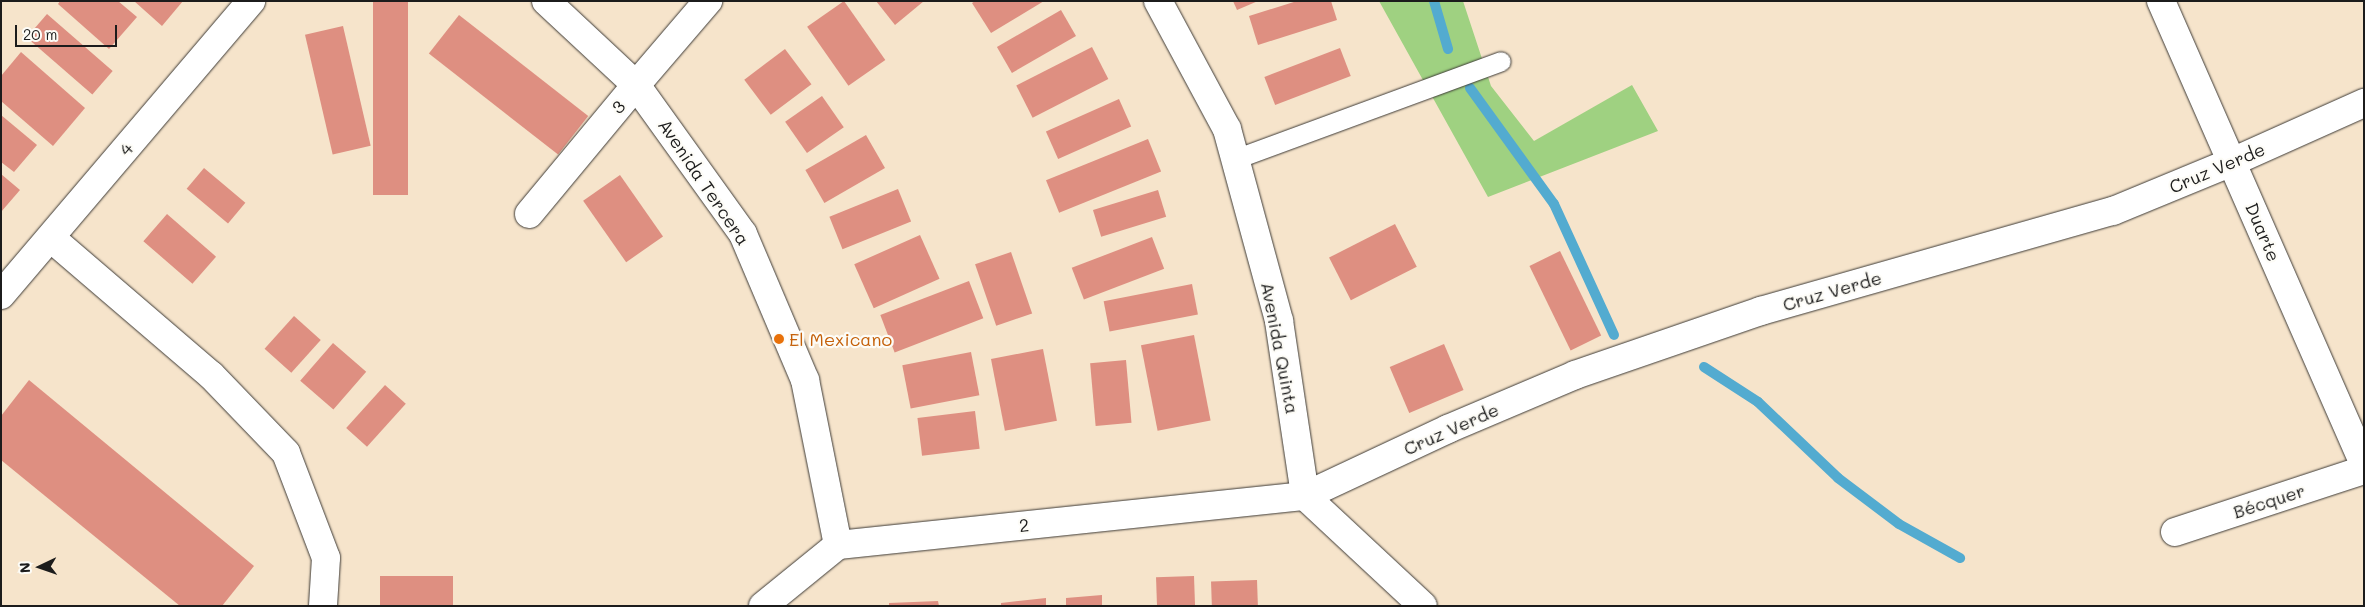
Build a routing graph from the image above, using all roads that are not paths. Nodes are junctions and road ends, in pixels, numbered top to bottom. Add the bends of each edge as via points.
1 (251, 1) edge
2 (546, 1) edge
3 (708, 1) edge
4 (1158, 1) edge
5 (2161, 1) edge
6 (1501, 61) dead end
7 (636, 85) junction
8 (2364, 103) edge
9 (1235, 159) junction
10 (2232, 162) junction
11 (529, 214) dead end
12 (51, 238) junction
13 (1, 296) edge
14 (2364, 464) edge
15 (2364, 470) edge
16 (1305, 496) junction
17 (2175, 532) dead end
18 (838, 545) junction
19 (323, 606) edge
20 (763, 606) edge
21 (1423, 606) edge

1 - 12 street, 4
2 - 7 street, Avenida Tercera
3 - 7 street, 3
4 - 9 street, Avenida Quinta via 1227,129
5 - 10 street, Duarte
6 - 9 lane
7 - 11 street, 3
7 - 18 street, Avenida Tercera via 743,234 805,380
8 - 10 street, Cruz Verde
9 - 16 street, Avenida Quinta via 1279,321
10 - 14 street, Duarte
10 - 16 street, Cruz Verde via 2114,211 1761,311 1575,375 1448,429
12 - 13 street, 4
12 - 19 street via 211,375 286,453 326,558
15 - 17 street, Bécquer
16 - 18 street, 2
16 - 21 street
18 - 20 street

